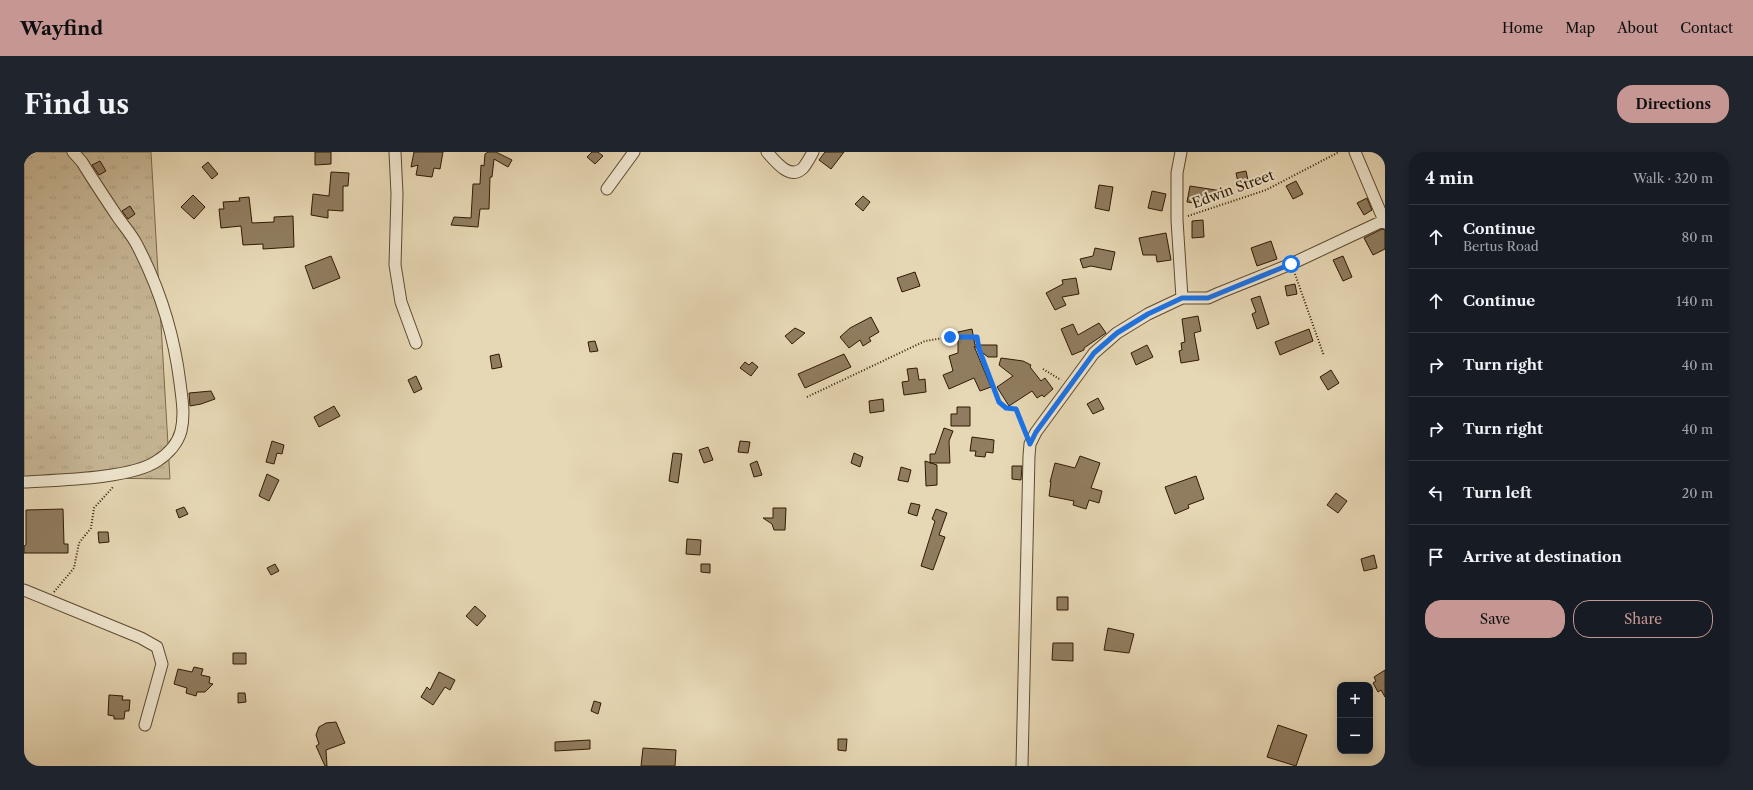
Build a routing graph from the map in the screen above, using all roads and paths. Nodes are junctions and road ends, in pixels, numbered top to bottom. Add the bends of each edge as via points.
1 (73, 152) edge
2 (395, 152) edge
3 (634, 152) edge
4 (767, 152) edge
5 (813, 152) edge
6 (1181, 152) edge
7 (1339, 152) edge
8 (1355, 152) edge
9 (607, 189) dead end
10 (1177, 220) junction
11 (1385, 221) edge
12 (1291, 264) junction
13 (1182, 298) junction
14 (416, 343) dead end
15 (1324, 356) dead end
16 (1043, 369) dead end
17 (1069, 385) junction
18 (807, 397) dead end
19 (1030, 444) junction
20 (127, 472) junction
21 (24, 482) edge
22 (24, 590) edge
23 (48, 600) junction
24 (145, 725) dead end
25 (1022, 766) edge

1 - 20 street via 136,244 160,295 178,367 182,402 178,438 173,448 156,462
2 - 14 street via 395,265 401,302
3 - 9 street
4 - 5 street via 788,172 796,172
6 - 10 street via 1177,173
7 - 10 path, Edwin Street via 1266,190
8 - 11 street
10 - 13 street
11 - 12 street
12 - 13 street via 1208,298
12 - 15 path
13 - 17 street via 1148,314 1111,338 1094,353
16 - 17 path
17 - 19 street
18 - 19 path via 925,341 950,337 977,337 999,402 1006,408 1016,409
19 - 25 street
20 - 21 street
20 - 23 path via 94,508 91,528 80,543 74,568
22 - 23 street
23 - 24 street via 157,647 162,664

